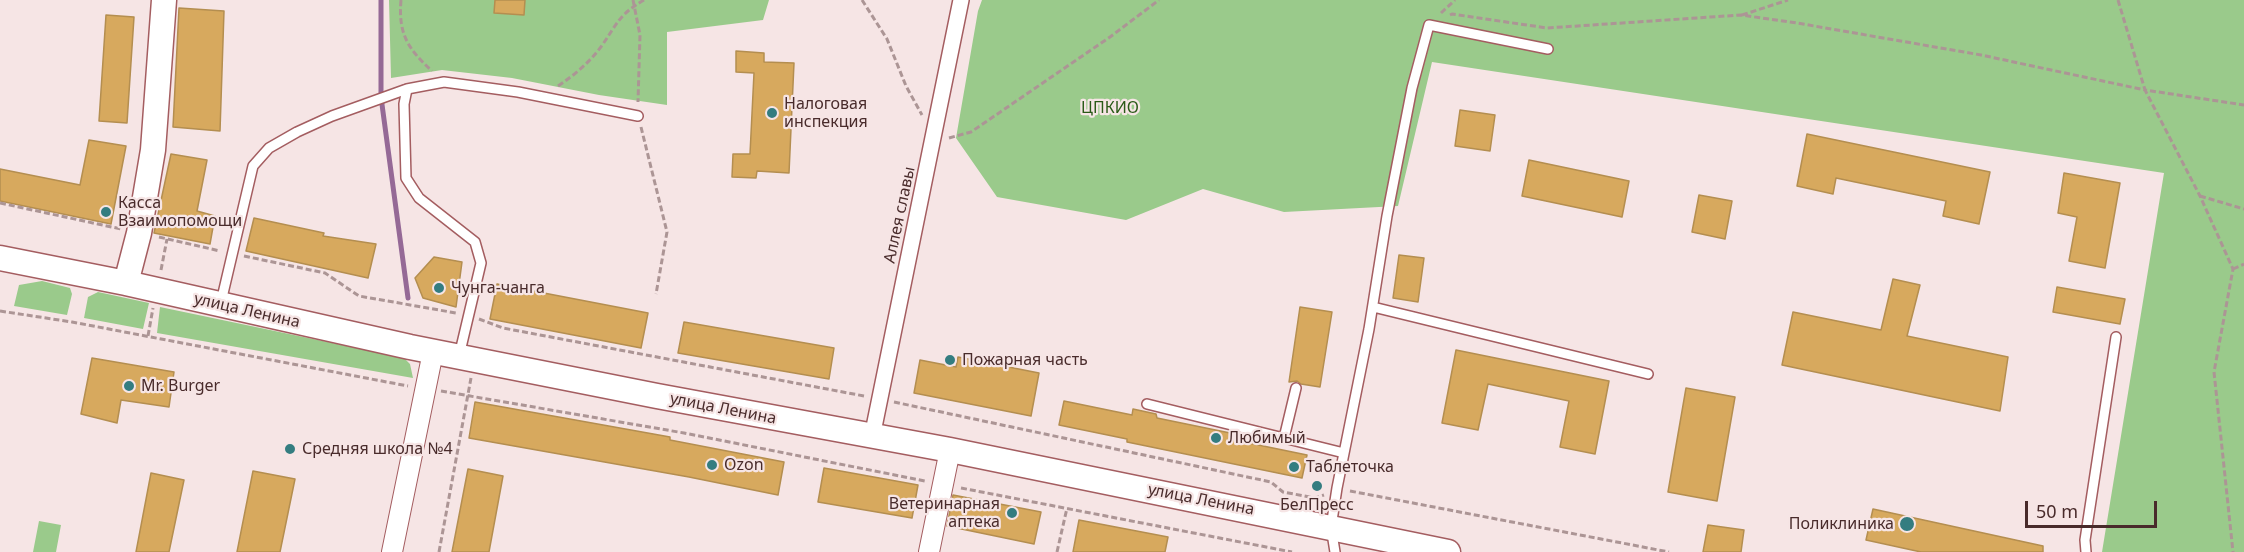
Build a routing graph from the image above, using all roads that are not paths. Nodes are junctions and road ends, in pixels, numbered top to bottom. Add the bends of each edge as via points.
1 (164, 0) edge
2 (961, 0) edge
3 (1548, 49) dead end
4 (407, 89) junction
5 (638, 116) road end
6 (0, 258) edge
7 (126, 283) junction
8 (220, 304) junction
9 (1373, 308) junction
10 (2116, 337) dead end
11 (433, 352) junction
12 (467, 358) junction
13 (1648, 374) dead end
14 (1296, 388) dead end
15 (1147, 404) dead end
16 (872, 437) junction
17 (1284, 438) junction
18 (950, 450) junction
19 (1344, 453) junction
20 (1331, 527) junction
21 (392, 552) edge
22 (929, 552) edge
23 (1335, 552) edge
24 (1448, 552) edge
25 (2086, 552) edge

1 - 7 street via 153,150
2 - 16 street, Аллея славы
3 - 9 lane via 1429,25 1412,88
4 - 5 lane via 444,82
4 - 8 lane via 297,132 269,148 253,166
4 - 12 lane via 406,177 419,198 475,242 481,263 468,315
6 - 7 street, улица Ленина
7 - 8 street, улица Ленина
8 - 11 street, улица Ленина
9 - 13 lane
9 - 19 lane
10 - 25 lane
11 - 12 street, улица Ленина
11 - 21 street
12 - 16 street, улица Ленина
14 - 17 lane
15 - 17 lane
16 - 18 street, улица Ленина
17 - 19 lane
18 - 20 street, улица Ленина
18 - 22 street
19 - 20 lane
20 - 23 lane
20 - 24 street, улица Ленина

